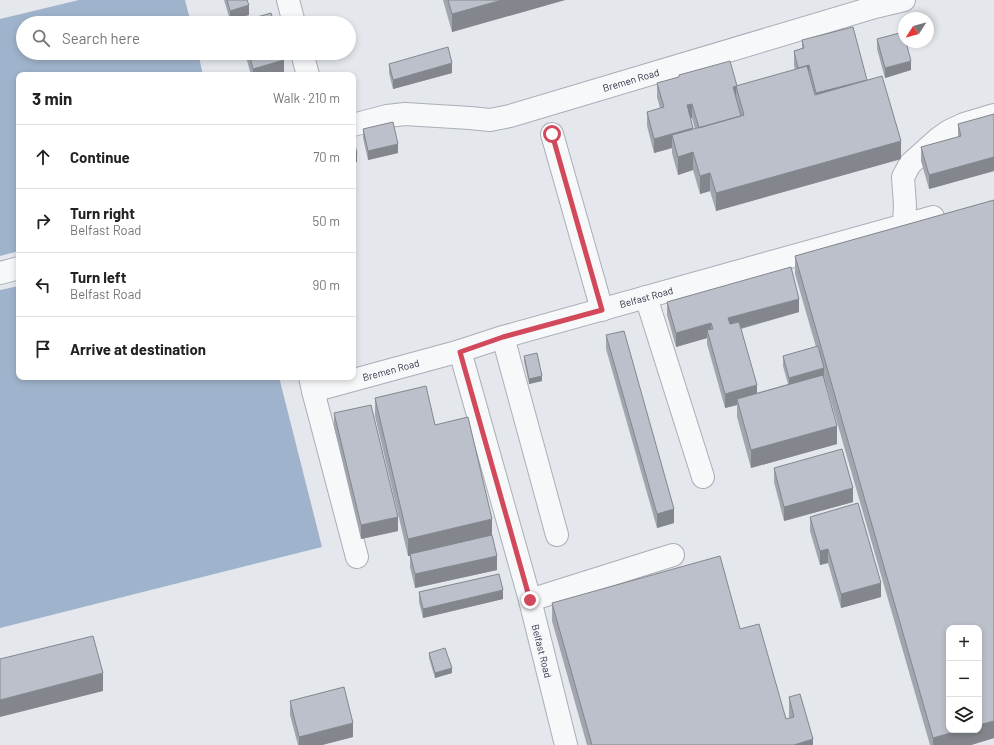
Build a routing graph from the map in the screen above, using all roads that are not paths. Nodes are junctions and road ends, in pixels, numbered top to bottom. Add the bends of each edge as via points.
1 (288, 0) edge
2 (904, 0) edge
3 (874, 4) edge
4 (292, 16) edge
5 (304, 60) edge
6 (307, 72) edge
7 (994, 115) edge
8 (356, 124) edge
9 (552, 134) dead end
10 (949, 213) edge
11 (904, 225) junction
12 (16, 269) edge
13 (0, 273) edge
14 (646, 297) junction
15 (602, 310) junction
16 (503, 337) junction
17 (460, 352) junction
18 (356, 374) edge
19 (330, 380) edge
20 (312, 384) edge
21 (703, 477) dead end
22 (557, 535) dead end
23 (673, 554) dead end
24 (357, 557) dead end
25 (530, 600) junction
26 (566, 745) edge

1 - 4 street
2 - 3 street, Bremen Road
3 - 8 street, Bremen Road via 510,116 490,120 405,114
5 - 6 street
7 - 11 street via 949,131 910,164 904,177
9 - 15 street
10 - 11 street, Belfast Road
11 - 14 street, Belfast Road
12 - 13 street
14 - 15 street, Belfast Road
14 - 21 street
15 - 16 street, Belfast Road
16 - 17 street, Belfast Road
16 - 22 street
17 - 18 street, Bremen Road
17 - 25 street, Belfast Road
19 - 20 street, Bremen Road
20 - 24 street
23 - 25 street
25 - 26 street, Belfast Road

